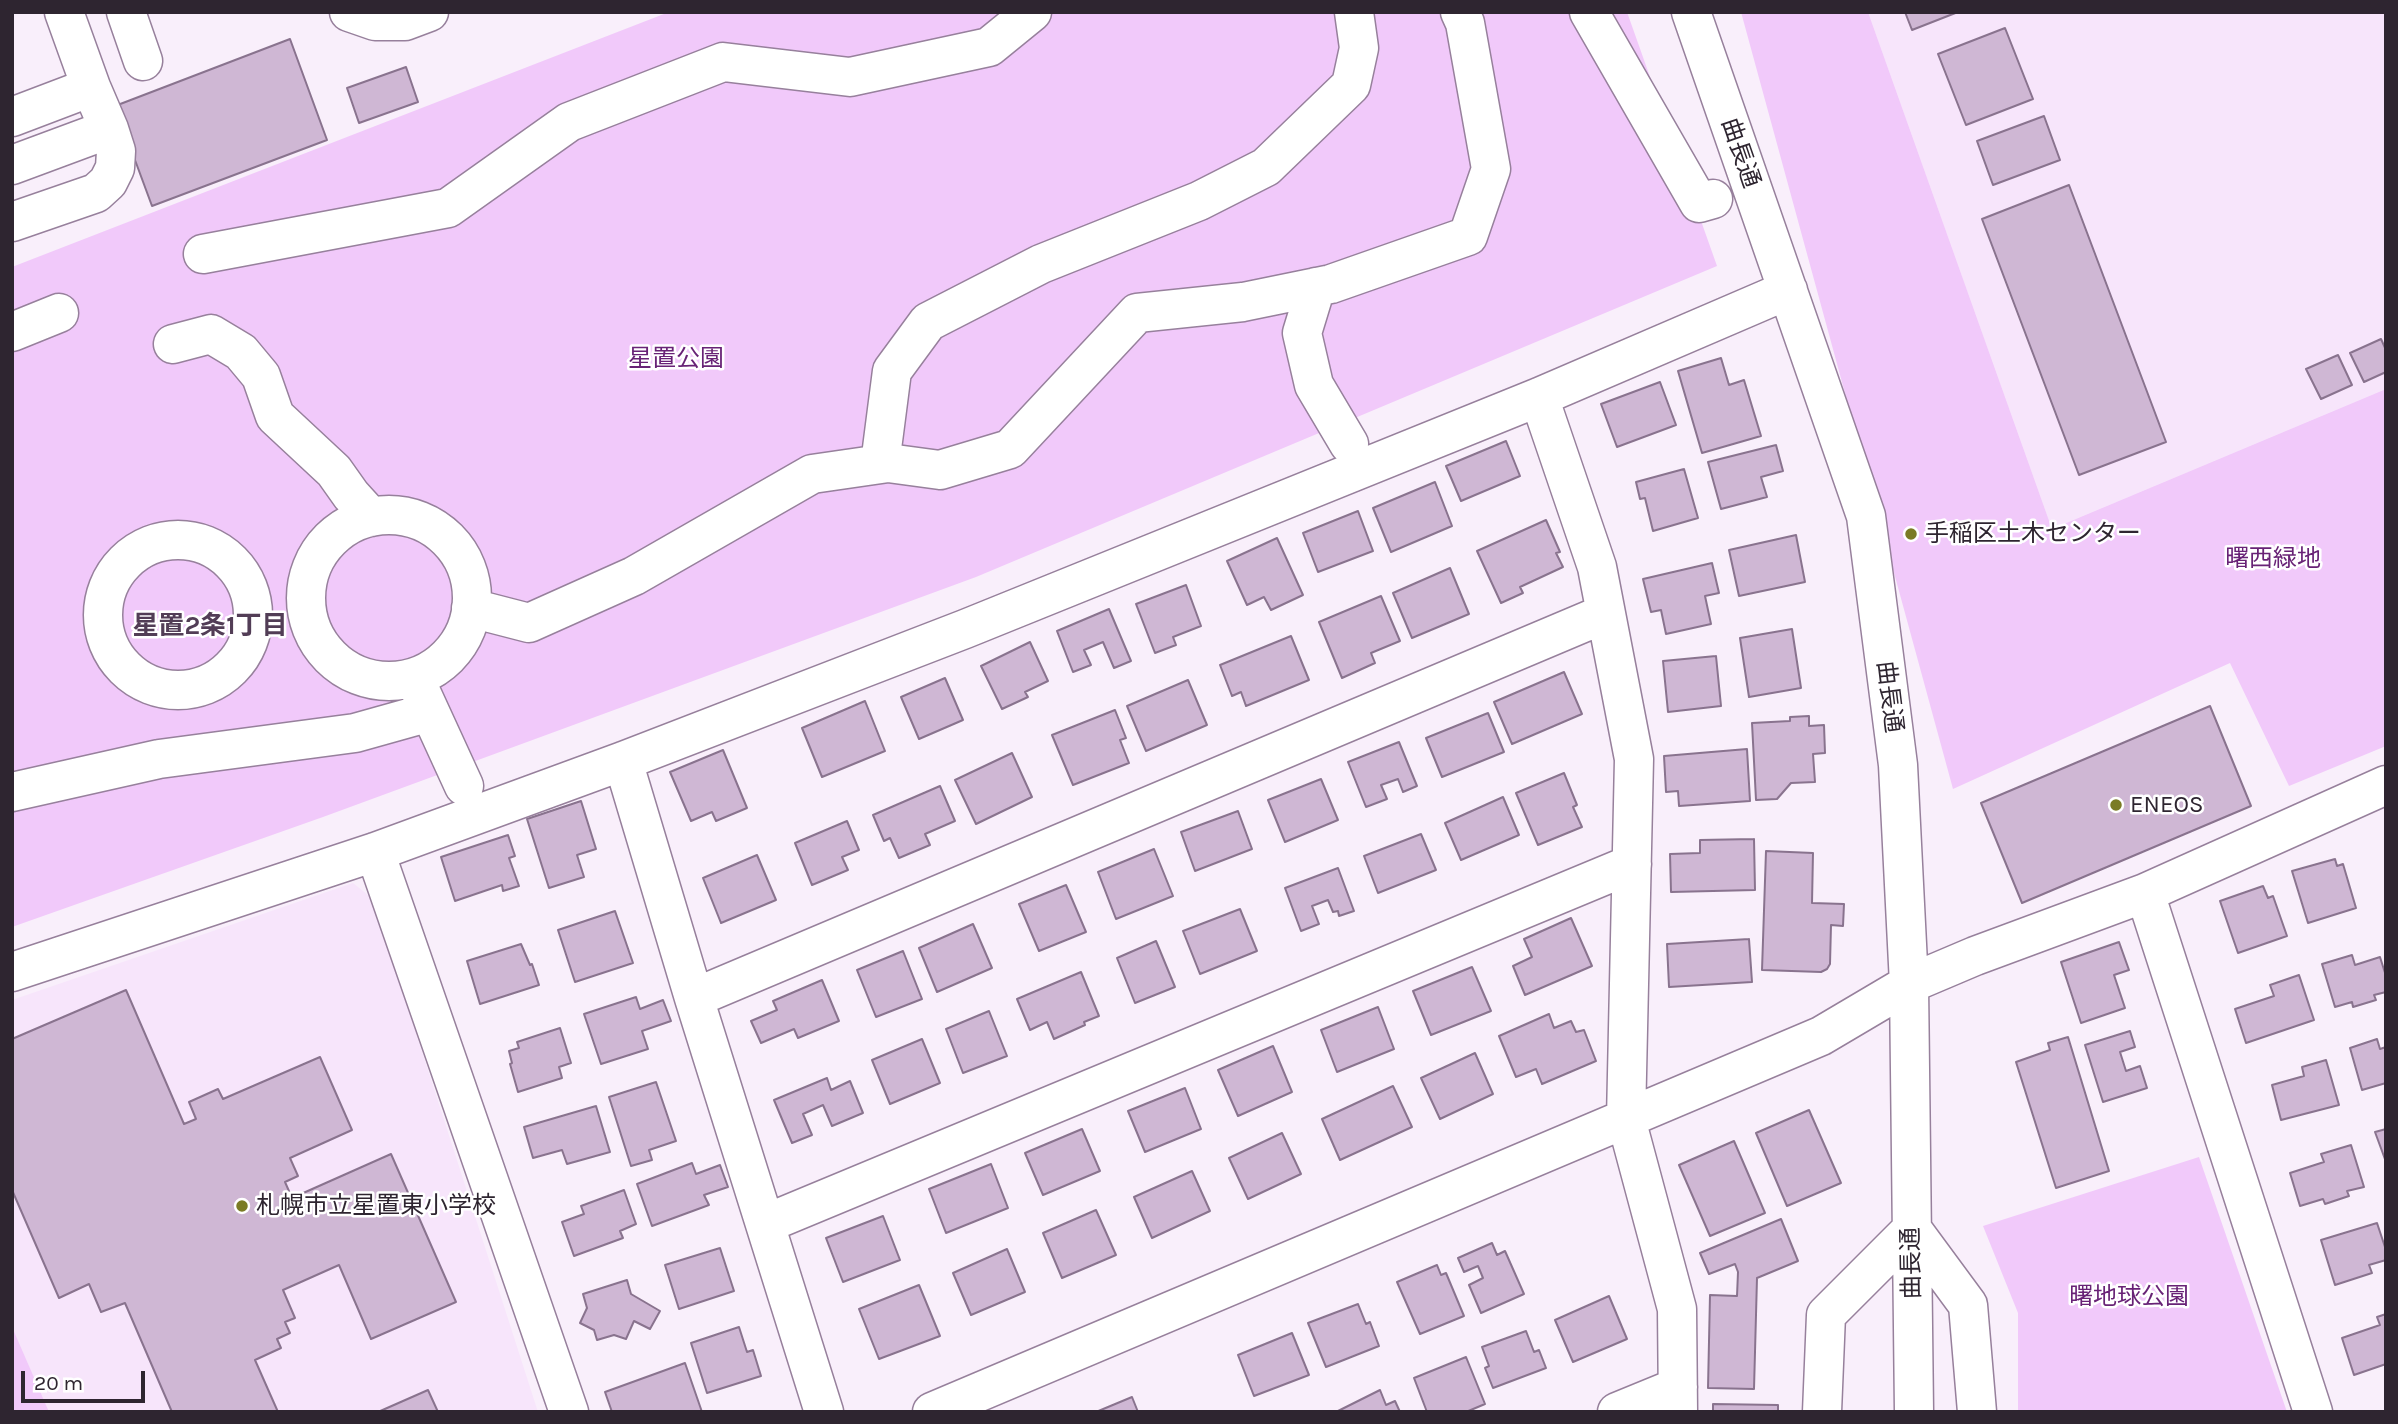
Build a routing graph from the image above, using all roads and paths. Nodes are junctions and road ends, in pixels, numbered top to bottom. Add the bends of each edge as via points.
1 (64, 12) edge
2 (126, 12) edge
3 (349, 12) edge
4 (429, 12) edge
5 (1032, 12) edge
6 (1354, 12) edge
7 (1460, 12) edge
8 (1589, 12) edge
9 (1691, 12) edge
10 (143, 61) dead end
11 (91, 88) junction
12 (12, 117) edge
13 (109, 129) junction
14 (12, 165) edge
15 (1713, 199) dead end
16 (12, 222) edge
17 (203, 254) dead end
18 (1316, 288) junction
19 (1788, 290) junction
20 (59, 313) dead end
21 (12, 332) edge
22 (173, 345) dead end
23 (1539, 397) junction
24 (1349, 444) dead end
25 (880, 464) junction
26 (370, 517) junction
27 (305, 599) junction
28 (253, 604) dead end
29 (471, 608) junction
30 (1604, 614) junction
31 (422, 695) junction
32 (623, 761) junction
33 (2386, 785) edge
34 (464, 786) dead end
35 (12, 792) edge
36 (375, 852) junction
37 (1632, 864) junction
38 (2146, 893) junction
39 (12, 972) edge
40 (1909, 984) junction
41 (694, 998) junction
42 (1626, 1119) junction
43 (765, 1224) junction
44 (1912, 1229) junction
45 (1678, 1399) edge
46 (569, 1412) edge
47 (824, 1412) edge
48 (932, 1412) edge
49 (1618, 1412) edge
50 (1822, 1412) edge
51 (1914, 1412) edge
52 (1977, 1412) edge
53 (2313, 1412) edge

1 - 11 street
2 - 10 street
3 - 4 street via 375,21 405,21
5 - 17 street via 989,47 850,77 723,62 569,121 447,208
6 - 25 street via 1359,48 1351,85 1266,167 1199,201 1041,264 928,322 892,371
7 - 18 street via 1490,169 1468,236
8 - 15 street via 1699,203
9 - 19 street, 曲長通
11 - 12 street
11 - 13 street
13 - 14 street
13 - 16 street via 116,151 108,182 96,193
18 - 24 street via 1302,333 1314,385
18 - 25 street via 1243,302 1137,313 1010,449 940,470
19 - 23 street
19 - 40 street, 曲長通 via 1866,516 1898,765
20 - 21 street
22 - 26 street via 211,334 241,352 261,376 275,416 334,471
23 - 30 street via 1597,568
23 - 32 street via 978,624
25 - 29 street via 812,474 634,576 529,623
26 - 27 street via 344,527 324,547 310,572
26 - 29 street via 398,515 425,523 448,539 465,562
27 - 28 street
27 - 31 street via 309,624 321,648 340,666 363,678
29 - 31 street via 460,644
30 - 37 street via 1634,759
30 - 41 street
31 - 34 street
31 - 35 street via 355,733 159,759
32 - 36 street
32 - 41 street
33 - 38 street
36 - 39 street
36 - 46 street
37 - 42 street
37 - 43 street
38 - 40 street
38 - 53 street
40 - 42 street via 1821,1036
40 - 44 street, 曲長通
41 - 43 street
42 - 45 street via 1677,1309
42 - 48 street
43 - 47 street
44 - 50 street via 1826,1315
44 - 51 street, 曲長通
44 - 52 street via 1968,1306
45 - 49 street

